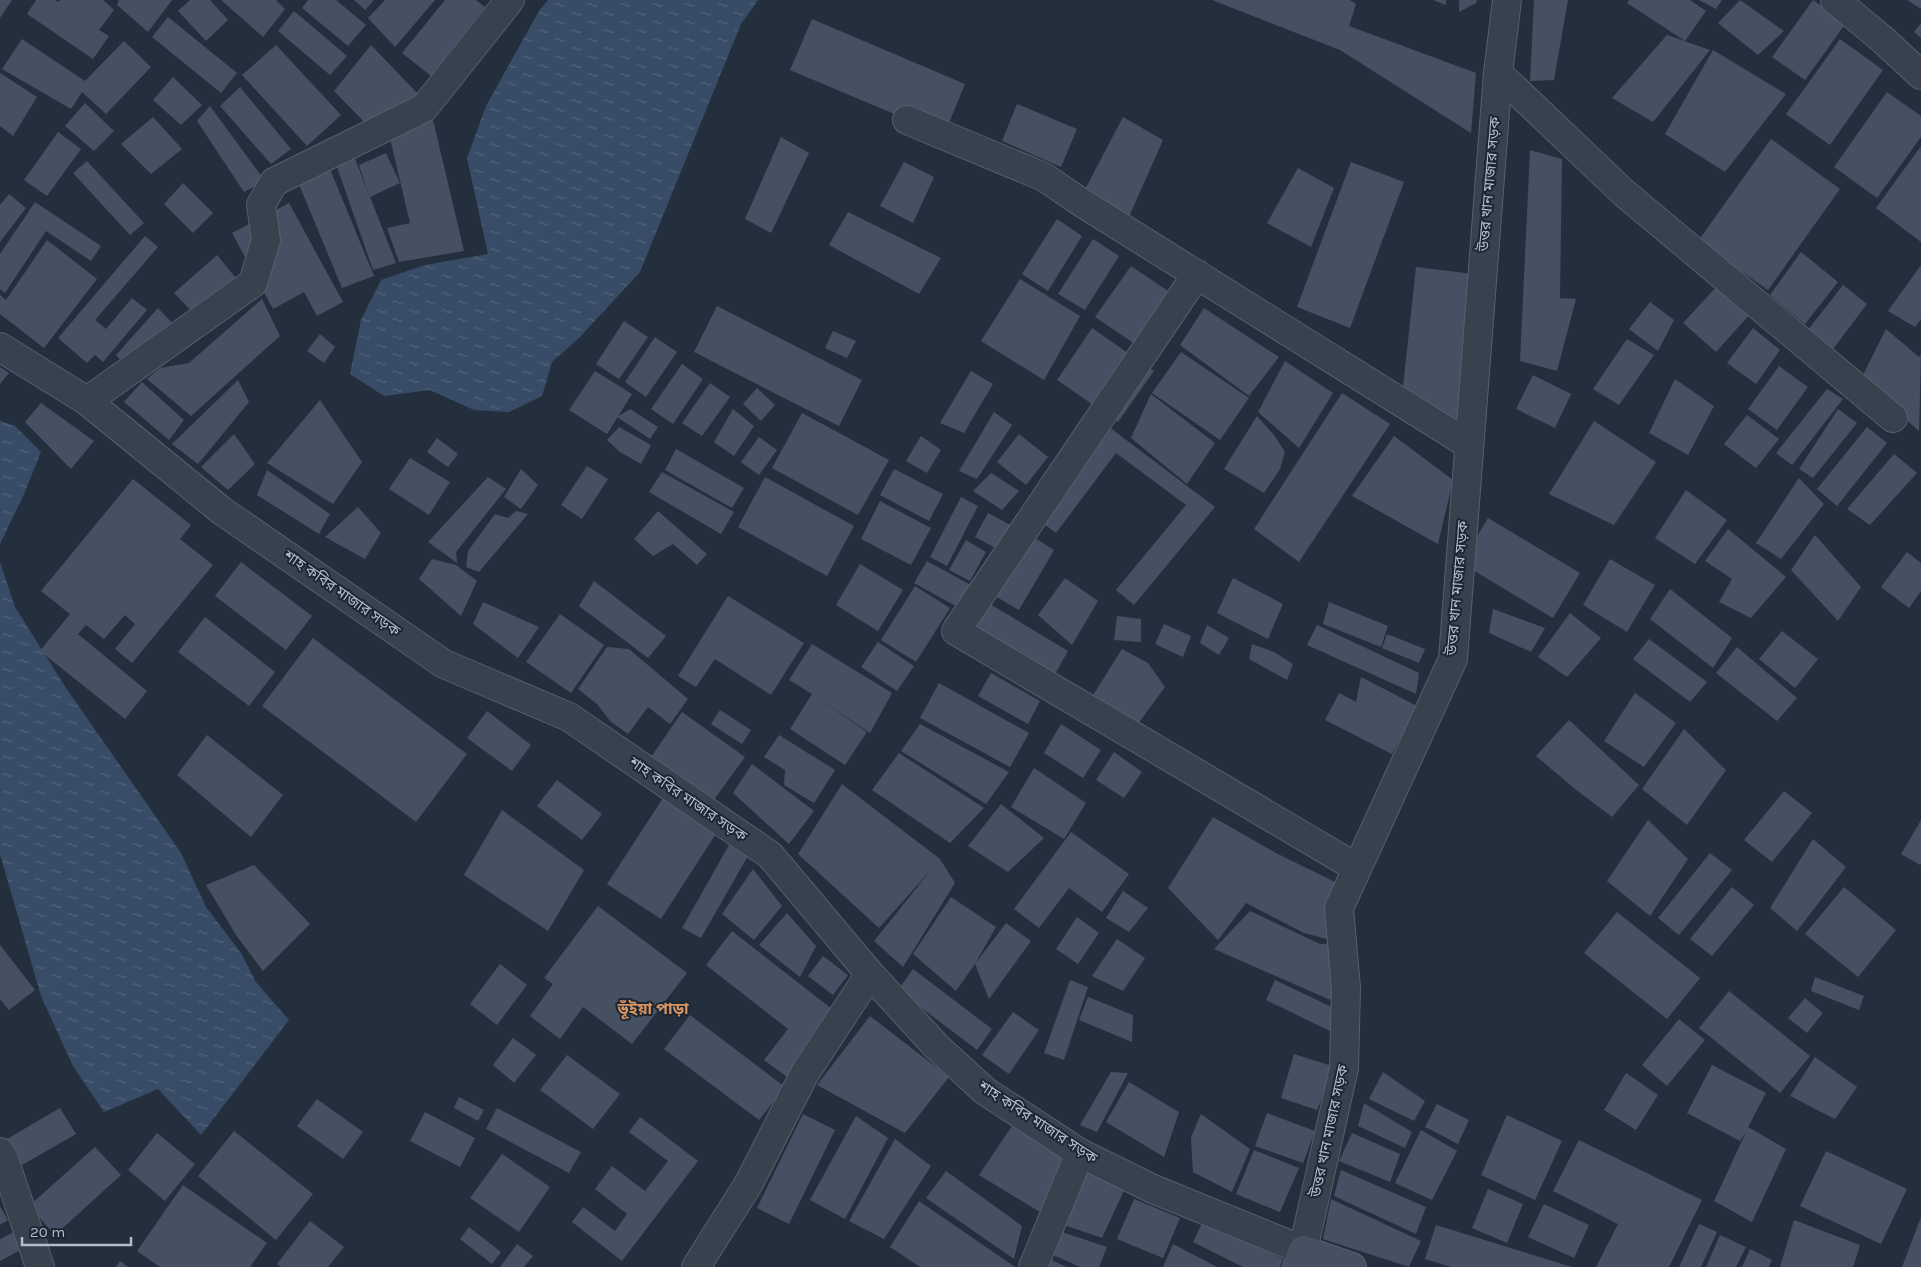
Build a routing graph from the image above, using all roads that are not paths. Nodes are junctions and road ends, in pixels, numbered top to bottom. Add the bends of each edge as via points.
1 (510, 0) edge
2 (1507, 0) edge
3 (1835, 0) edge
4 (1498, 73) junction
5 (1921, 75) edge
6 (907, 120) dead end
7 (1197, 274) junction
8 (0, 347) edge
9 (87, 401) junction
10 (1893, 418) dead end
11 (1468, 444) junction
12 (1357, 868) junction
13 (870, 974) junction
14 (0, 1152) edge
15 (1080, 1153) junction
16 (1300, 1259) edge
17 (40, 1267) edge
18 (696, 1267) edge
19 (1033, 1267) edge
20 (1352, 1267) edge

1 - 9 street via 424,108 274,182 261,204 266,240 253,282
2 - 4 street, উত্তর খান মাজার সড়ক
3 - 5 street
4 - 10 street via 1624,193
4 - 11 street, উত্তর খান মাজার সড়ক
6 - 7 street via 1044,177
7 - 11 street
7 - 12 street via 956,631
8 - 9 street, শাহ কবির মাজার সড়ক
9 - 13 street, শাহ কবির মাজার সড়ক via 222,511 444,664 569,717 770,855
11 - 12 street, উত্তর খান মাজার সড়ক via 1452,659
12 - 16 street, উত্তর খান মাজার সড়ক via 1339,908 1346,988 1344,1068
13 - 15 street, শাহ কবির মাজার সড়ক via 936,1046 985,1091
13 - 18 street via 805,1073 749,1184
14 - 17 street
15 - 16 street, শাহ কবির মাজার সড়ক
15 - 19 street
16 - 20 main road, শাহ কবির মাজার সড়ক

